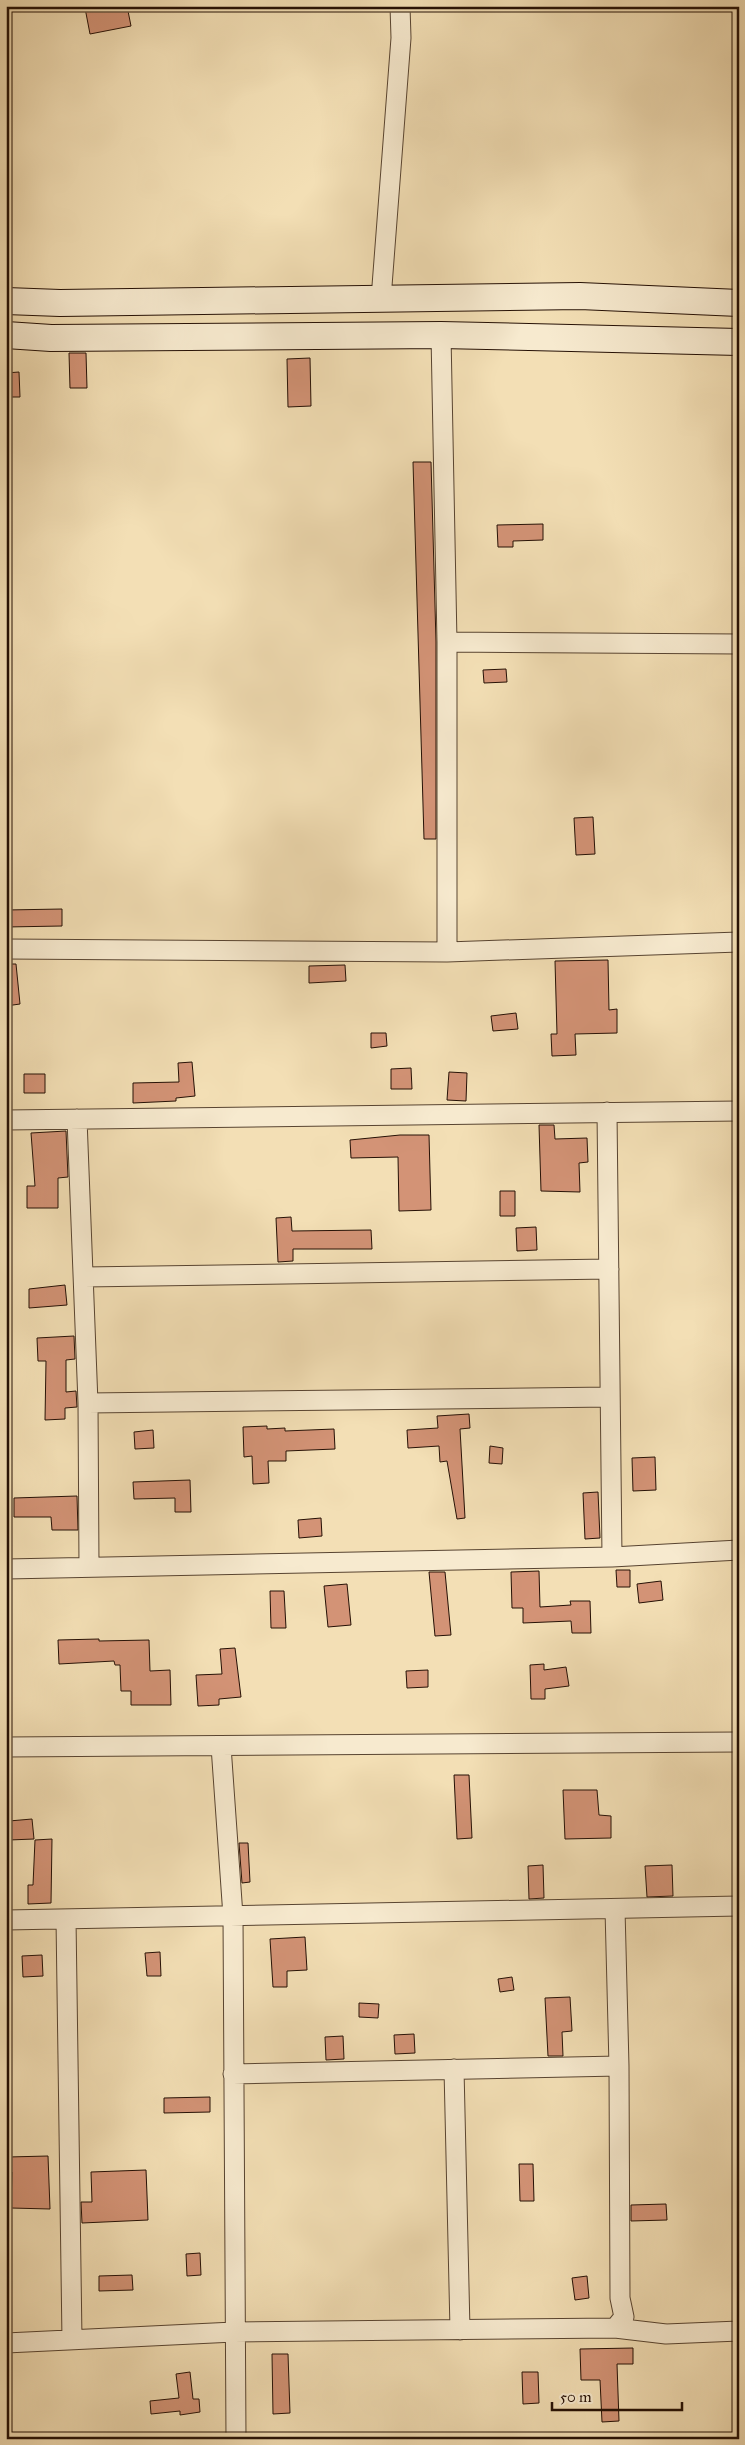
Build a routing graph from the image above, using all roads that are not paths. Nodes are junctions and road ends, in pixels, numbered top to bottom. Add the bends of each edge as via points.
1 (400, 6) edge
2 (381, 299) junction
3 (6, 300) edge
4 (739, 303) edge
5 (6, 335) edge
6 (441, 335) junction
7 (739, 342) edge
8 (447, 642) junction
9 (739, 644) edge
10 (739, 942) edge
11 (6, 949) edge
12 (447, 952) junction
13 (739, 1111) edge
14 (607, 1112) junction
15 (77, 1119) junction
16 (6, 1120) edge
17 (608, 1269) junction
18 (84, 1277) junction
19 (610, 1397) junction
20 (88, 1403) junction
21 (739, 1550) edge
22 (612, 1557) junction
23 (89, 1566) junction
24 (6, 1569) edge
25 (739, 1742) edge
26 (221, 1746) junction
27 (6, 1747) edge
28 (739, 1906) edge
29 (614, 1908) junction
30 (232, 1916) junction
31 (66, 1919) junction
32 (6, 1920) edge
33 (619, 2066) junction
34 (454, 2069) junction
35 (233, 2074) junction
36 (616, 2328) junction
37 (460, 2330) junction
38 (739, 2330) edge
39 (234, 2332) junction
40 (72, 2340) junction
41 (6, 2343) edge
42 (236, 2439) edge

1 - 2 street via 401,38
2 - 3 main road via 60,303
2 - 4 main road via 580,296
5 - 6 main road via 60,338
6 - 7 main road
6 - 8 street
8 - 9 street
8 - 12 street
10 - 12 street
11 - 12 street
13 - 14 street
14 - 15 street
14 - 17 street
15 - 16 street
15 - 18 street
17 - 18 street
17 - 19 street
18 - 20 street
19 - 20 street
19 - 22 street
20 - 23 street
21 - 22 street
22 - 23 street
23 - 24 street
25 - 26 street
26 - 27 street
26 - 30 street
28 - 29 street
29 - 30 street
29 - 33 street
30 - 31 street
30 - 35 street
31 - 32 street
31 - 40 street
33 - 34 street
33 - 36 street via 620,2298 624,2317
34 - 35 street
34 - 37 street
35 - 39 street
36 - 37 street
36 - 38 street via 666,2334
37 - 39 street
39 - 40 street
39 - 42 street
40 - 41 street

